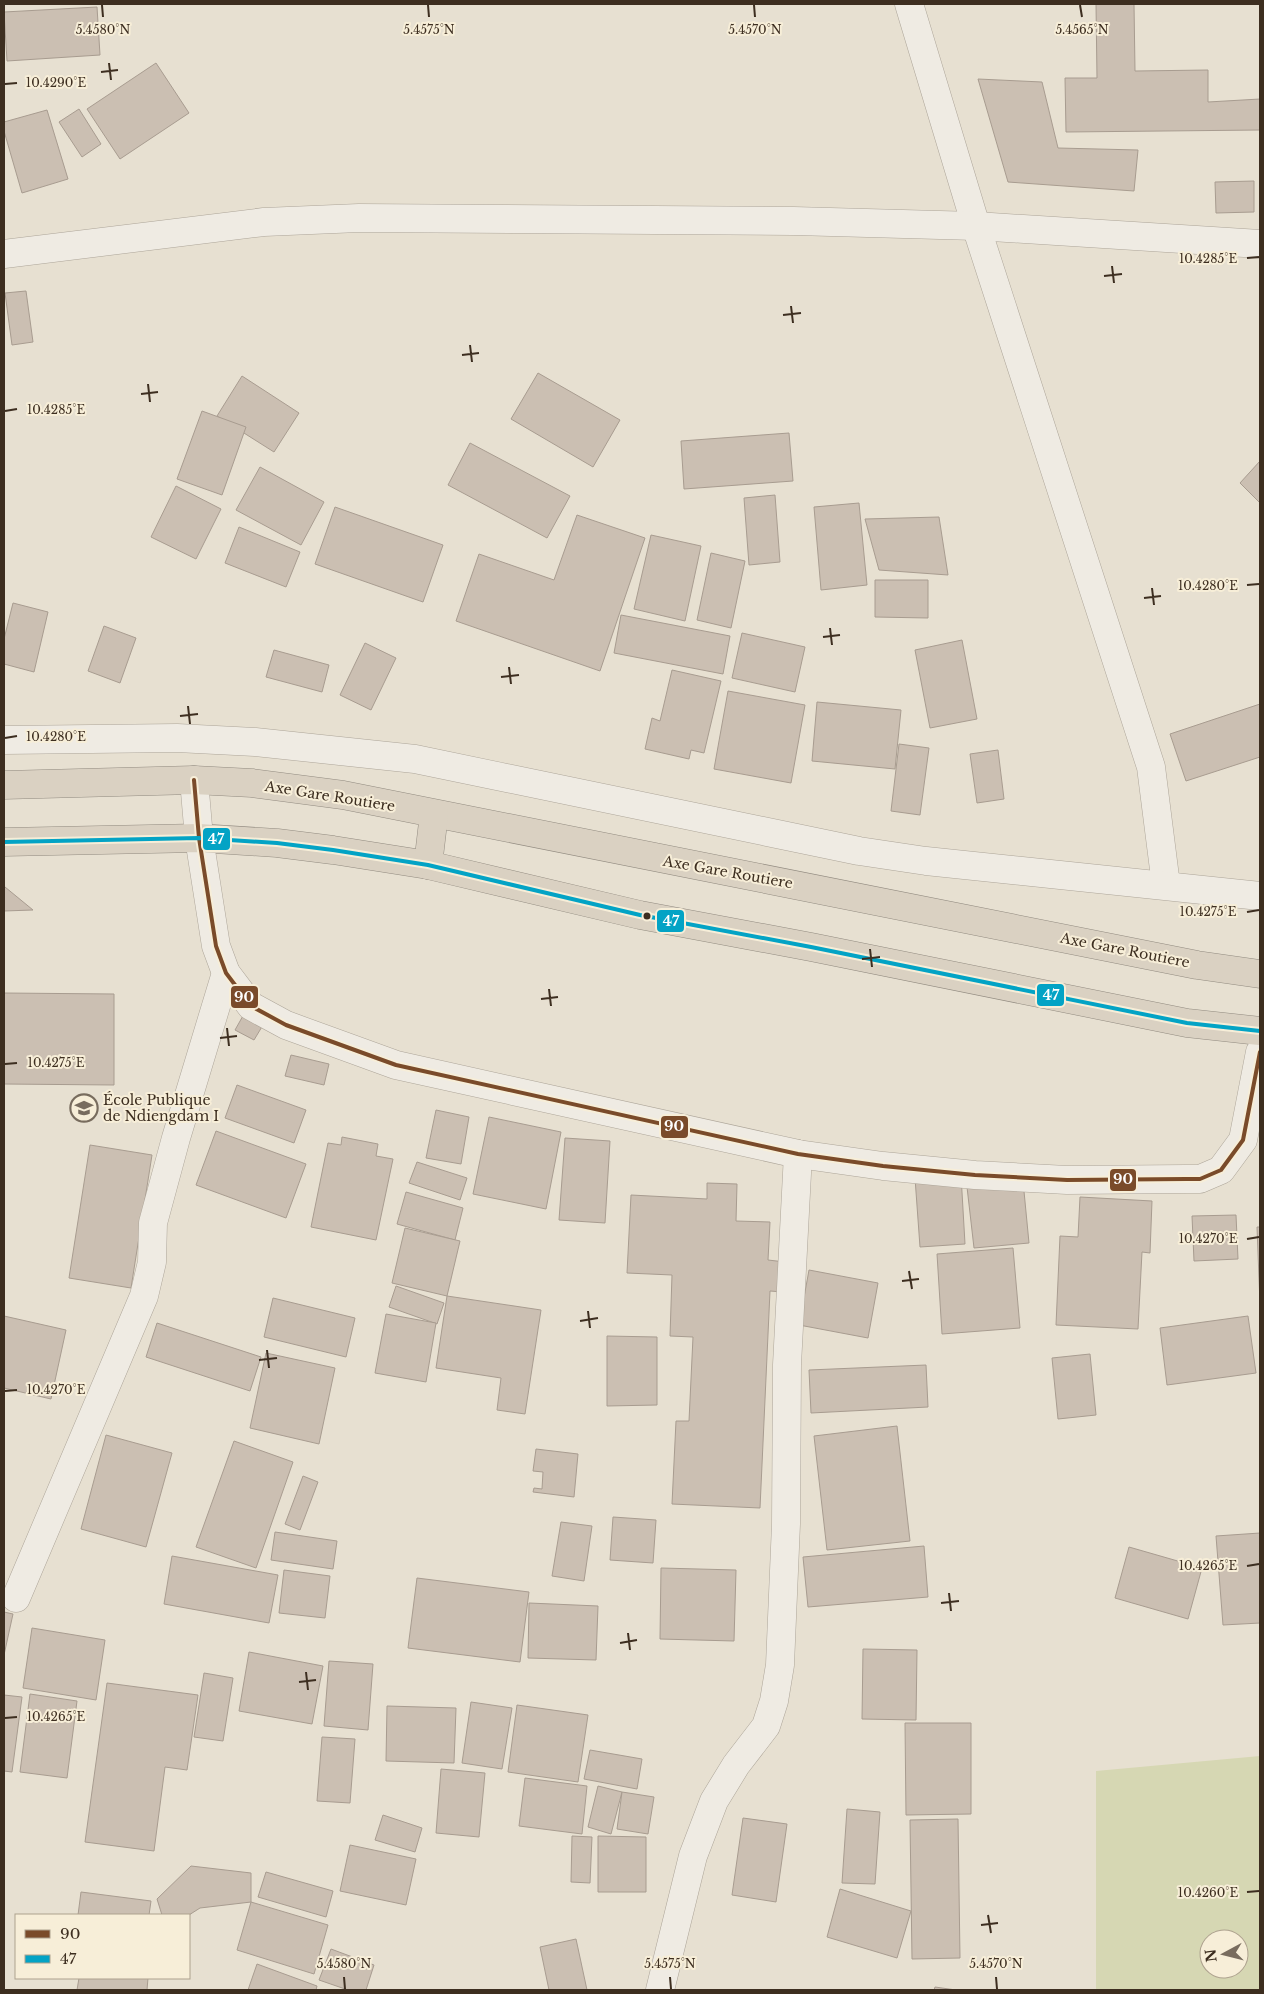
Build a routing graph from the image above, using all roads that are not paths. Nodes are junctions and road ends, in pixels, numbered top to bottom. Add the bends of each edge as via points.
1 (909, 4) edge
2 (976, 226) junction
3 (1260, 244) edge
4 (4, 254) edge
5 (4, 740) edge
6 (194, 780) junction
7 (4, 785) edge
8 (434, 814) junction
9 (199, 838) junction
10 (4, 842) edge
11 (428, 865) junction
12 (1166, 885) junction
13 (1260, 896) edge
14 (226, 973) junction
15 (1260, 974) edge
16 (1260, 1031) edge
17 (1260, 1052) edge
18 (798, 1154) junction
19 (16, 1598) dead end
20 (660, 1990) edge

1 - 2 street
2 - 3 street
2 - 4 street via 794,220 359,218 264,222
2 - 12 street via 1151,768
5 - 12 street via 177,738 255,742 415,759 859,851
6 - 7 highway, Axe Gare Routiere
6 - 8 highway, Axe Gare Routiere via 252,783 343,795
6 - 9 street
8 - 11 highway
8 - 15 highway, Axe Gare Routiere via 1196,965
9 - 10 highway
9 - 11 highway via 277,843
9 - 14 street via 216,946
11 - 16 highway via 640,915 1187,1023
12 - 13 street
14 - 18 street via 251,1006 267,1016 396,1065
14 - 19 street via 153,1223 152,1262 144,1296
17 - 18 street via 1244,1140 1221,1170 1200,1178 1067,1180 975,1175
18 - 20 street via 787,1364 786,1524 780,1665 766,1726 736,1765 710,1810 694,1856

